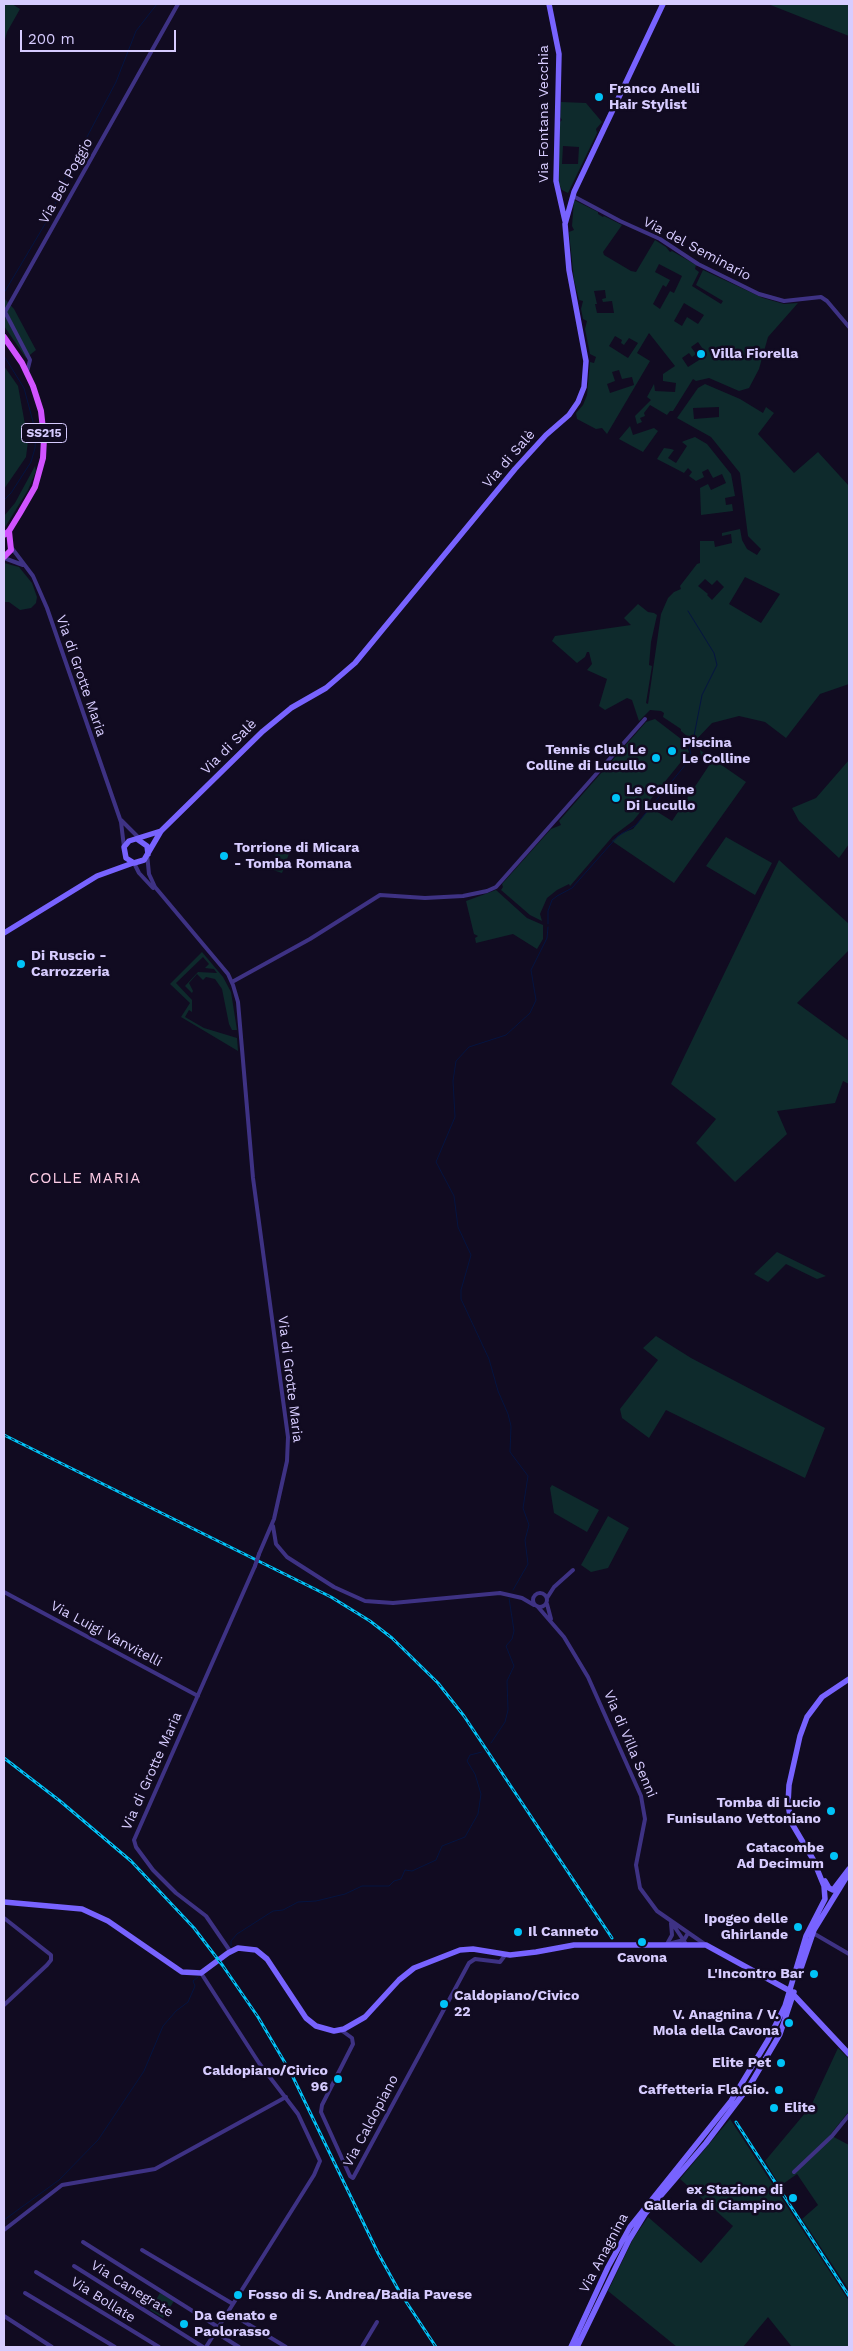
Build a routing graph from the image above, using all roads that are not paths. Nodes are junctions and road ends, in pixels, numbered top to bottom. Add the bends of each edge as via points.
1 (178, 4) edge
2 (549, 4) edge
3 (663, 4) edge
4 (557, 190) junction
5 (573, 195) junction
6 (565, 224) junction
7 (849, 327) edge
8 (4, 336) edge
9 (27, 372) junction
10 (5, 535) edge
11 (10, 545) junction
12 (4, 558) edge
13 (25, 566) junction
14 (645, 719) dead end
15 (120, 818) junction
16 (162, 831) junction
17 (137, 839) junction
18 (124, 847) junction
19 (148, 854) junction
20 (132, 864) junction
21 (157, 891) junction
22 (4, 933) edge
23 (232, 982) junction
24 (273, 1522) junction
25 (572, 1570) dead end
26 (553, 1589) junction
27 (4, 1592) edge
28 (543, 1593) junction
29 (534, 1596) junction
30 (522, 1598) junction
31 (547, 1598) junction
32 (547, 1604) junction
33 (536, 1606) junction
34 (552, 1621) junction
35 (849, 1679) edge
36 (198, 1696) junction
37 (816, 1864) junction
38 (849, 1869) edge
39 (849, 1874) edge
40 (4, 1902) edge
41 (4, 1918) edge
42 (671, 1921) junction
43 (688, 1933) junction
44 (813, 1934) junction
45 (694, 1937) junction
46 (685, 1942) junction
47 (667, 1944) junction
48 (706, 1945) junction
49 (230, 1951) junction
50 (506, 1954) junction
51 (849, 1954) edge
52 (201, 1973) junction
53 (792, 1993) junction
54 (4, 2006) edge
55 (341, 2030) junction
56 (849, 2054) edge
57 (751, 2077) junction
58 (286, 2097) junction
59 (849, 2115) edge
60 (794, 2172) dead end
61 (4, 2230) edge
62 (83, 2242) dead end
63 (142, 2250) dead end
64 (74, 2266) dead end
65 (36, 2272) dead end
66 (25, 2293) dead end
67 (233, 2304) junction
68 (228, 2312) junction
69 (4, 2316) edge
70 (377, 2322) dead end
71 (218, 2327) junction
72 (215, 2332) junction
73 (52, 2347) edge
74 (115, 2347) edge
75 (159, 2347) edge
76 (205, 2347) edge
77 (239, 2347) edge
78 (286, 2347) edge
79 (362, 2347) edge
80 (571, 2347) edge
81 (577, 2347) edge

1 - 9 street, Via Bel Poggio via 5,312 30,360
2 - 4 main road, Via Fontana Vecchia via 559,57
3 - 5 main road, Via di Salè
4 - 5 main road via 564,196
4 - 6 main road, Via Fontana Vecchia
5 - 6 main road, Via di Salè
5 - 7 street, Via del Seminario via 759,294 784,302 816,297 827,301
6 - 16 main road, Via di Salè via 568,264 587,364 578,402 516,469 360,658 325,690 295,706 266,728
8 - 9 main road, SS215
9 - 10 main road, SS215 via 41,411 44,452 35,487
10 - 11 main road
11 - 12 main road
11 - 13 street, Via di Grotte Maria
12 - 13 street
13 - 15 street, Via di Grotte Maria via 33,576 46,608
14 - 23 street via 496,887 463,896 380,895
15 - 17 street, Via di Grotte Maria
15 - 18 street, Via di Grotte Maria
16 - 17 main road
16 - 19 main road, Via di Salè
17 - 18 main road
17 - 19 main road via 147,846
18 - 20 main road via 126,858
19 - 20 main road via 144,860
19 - 21 street, Via di Grotte Maria via 150,876
20 - 21 street, Via di Grotte Maria
20 - 22 main road via 97,876
21 - 23 street, Via di Grotte Maria
23 - 24 street, Via di Grotte Maria via 239,1012 262,1259 288,1432 287,1461
24 - 30 street, Via di Villa Senni via 276,1544 287,1557 365,1601 393,1603 498,1593
24 - 36 street, Via di Grotte Maria, bridge
25 - 26 street
26 - 28 street, Via di Villa Senni
26 - 31 street
27 - 36 street, Via Luigi Vanvitelli
28 - 29 street, Via di Villa Senni
28 - 31 street
29 - 30 street, Via di Villa Senni
29 - 33 street
30 - 33 street, Via di Villa Senni
31 - 32 street, Via di Villa Senni
32 - 33 street via 542,1608
32 - 34 street, Via di Villa Senni
33 - 34 street, Via di Villa Senni
34 - 42 street, Via di Villa Senni via 570,1645 592,1685 641,1796 645,1819 637,1857 637,1879 650,1903
35 - 37 main road, Via Anagnina via 822,1697 809,1713 791,1771 789,1814
36 - 49 street, Via di Grotte Maria via 134,1841 160,1878 209,1920
37 - 38 main road, Via Anagnina via 833,1890
37 - 53 main road, Via Anagnina via 824,1886 824,1899 804,1941
39 - 44 main road, Via Anagnina
40 - 52 main road via 82,1909 108,1920 182,1972
41 - 54 street via 51,1956 47,1966
42 - 43 street, Via di Villa Senni
42 - 46 street
42 - 47 street via 672,1935
43 - 45 street, Via di Villa Senni
43 - 46 street
44 - 51 street
44 - 53 main road, Via Anagnina
45 - 46 street
45 - 48 street, Via di Villa Senni
46 - 47 main road
46 - 48 main road
47 - 50 main road via 570,1945
48 - 53 main road
49 - 52 main road
49 - 55 main road via 246,1947 261,1952 308,2020 325,2030
50 - 55 main road via 464,1949 421,1964 398,1980 365,2017
50 - 55 street, Via Caldopiano via 500,1962 475,1959 469,1963 353,2178 321,2112 353,2044 352,2038
52 - 58 street via 259,2063
53 - 56 main road
53 - 57 main road, Via Anagnina via 780,2034
57 - 80 main road, Via Anagnina via 630,2227 608,2266
57 - 81 main road, Via Anagnina via 706,2143 640,2222 625,2246
58 - 61 street via 154,2169 62,2185
58 - 67 street via 305,2127 320,2163
59 - 60 street
62 - 71 street
63 - 67 street
64 - 76 street, Via Canegrate
65 - 75 street, Via Bollate
66 - 74 street
67 - 68 street
68 - 71 street
68 - 78 street
69 - 73 street
70 - 79 street
71 - 72 street
72 - 76 street
72 - 77 street

